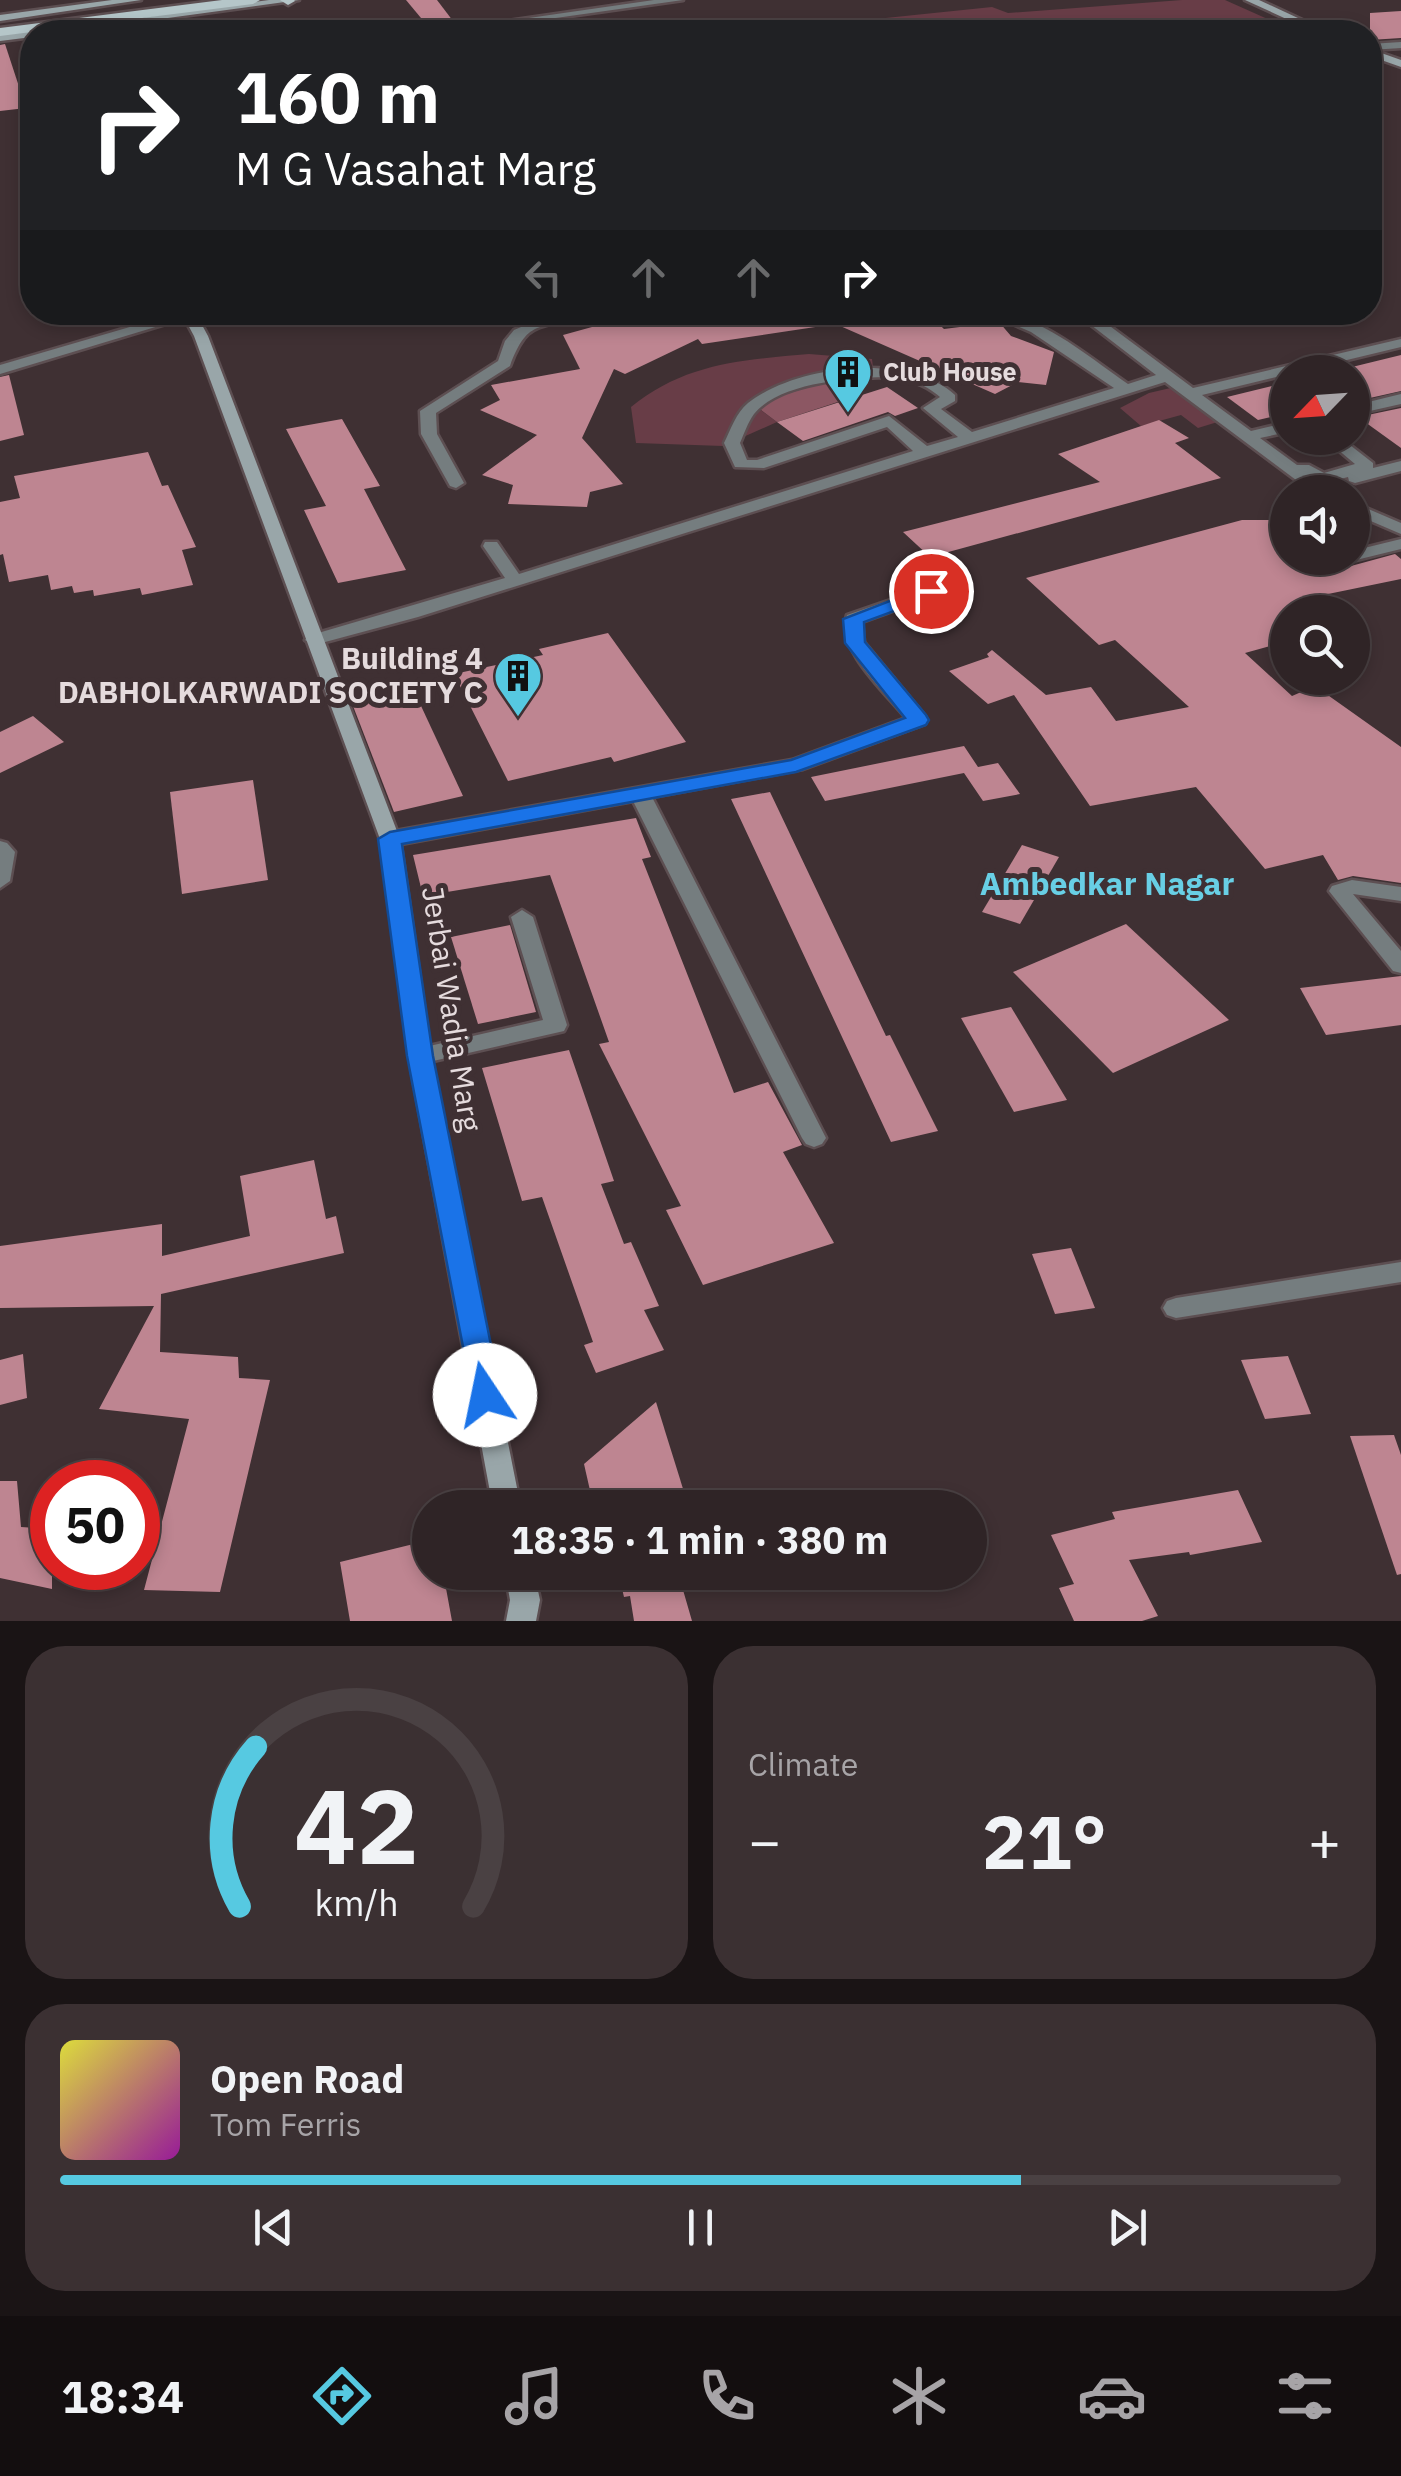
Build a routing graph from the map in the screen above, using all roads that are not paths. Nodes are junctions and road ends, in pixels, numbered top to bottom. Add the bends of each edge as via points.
1 (136, 0) edge
2 (198, 0) edge
3 (253, 0) edge
4 (290, 0) edge
5 (678, 0) edge
6 (1250, 0) edge
7 (0, 18) edge
8 (34, 20) edge
9 (73, 20) edge
10 (79, 20) edge
11 (84, 20) edge
12 (87, 20) edge
13 (527, 20) edge
14 (1296, 20) edge
15 (151, 325) edge
16 (194, 325) edge
17 (533, 325) edge
18 (1026, 325) edge
19 (1097, 325) edge
20 (1401, 343) edge
21 (0, 370) edge
22 (1168, 376) junction
23 (1126, 389) junction
24 (1191, 392) junction
25 (1401, 399) edge
26 (1370, 407) edge
27 (1270, 431) edge
28 (1251, 436) junction
29 (969, 438) junction
30 (924, 452) junction
31 (1284, 455) edge
32 (1356, 455) edge
33 (1401, 466) edge
34 (1296, 467) junction
35 (1366, 471) junction
36 (1305, 475) edge
37 (1353, 475) edge
38 (456, 484) dead end
39 (1370, 516) edge
40 (1401, 529) edge
41 (1401, 544) edge
42 (491, 546) dead end
43 (1370, 552) edge
44 (516, 580) junction
45 (931, 591) dead end
46 (314, 640) junction
47 (640, 794) junction
48 (390, 839) junction
49 (0, 848) edge
50 (0, 882) edge
51 (1401, 894) edge
52 (522, 917) dead end
53 (1401, 966) edge
54 (420, 1056) junction
55 (814, 1138) dead end
56 (1401, 1272) edge
57 (1176, 1308) dead end
58 (504, 1490) edge
59 (523, 1590) edge
60 (521, 1621) edge

1 - 9 main road
2 - 10 main road
3 - 11 main road
4 - 12 main road
5 - 13 street
6 - 14 main road
7 - 8 main road
15 - 21 street
16 - 46 main road, Jerbai Wadia Marg
17 - 38 street via 513,336 495,372 428,411 429,434
18 - 23 street
19 - 22 street
20 - 24 street
22 - 23 street
22 - 24 street
23 - 29 street
24 - 28 street
25 - 26 street
27 - 28 street
28 - 34 street
29 - 30 street
29 - 30 street via 932,408 950,398 933,383 850,373 806,379 750,409 732,443 741,464 758,464 889,421
30 - 44 street
31 - 34 street
32 - 35 street via 1367,463
33 - 35 street
34 - 36 street
35 - 37 street
39 - 40 street
41 - 43 street
42 - 44 street
44 - 46 street
45 - 47 street via 853,619 855,643 918,720 796,766
46 - 48 main road, Jerbai Wadia Marg
47 - 48 street
47 - 55 street
48 - 54 main road, Jerbai Wadia Marg
49 - 50 street
51 - 53 street via 1339,891
52 - 54 street via 556,1026
54 - 58 main road, Jerbai Wadia Marg
56 - 57 street
59 - 60 main road

